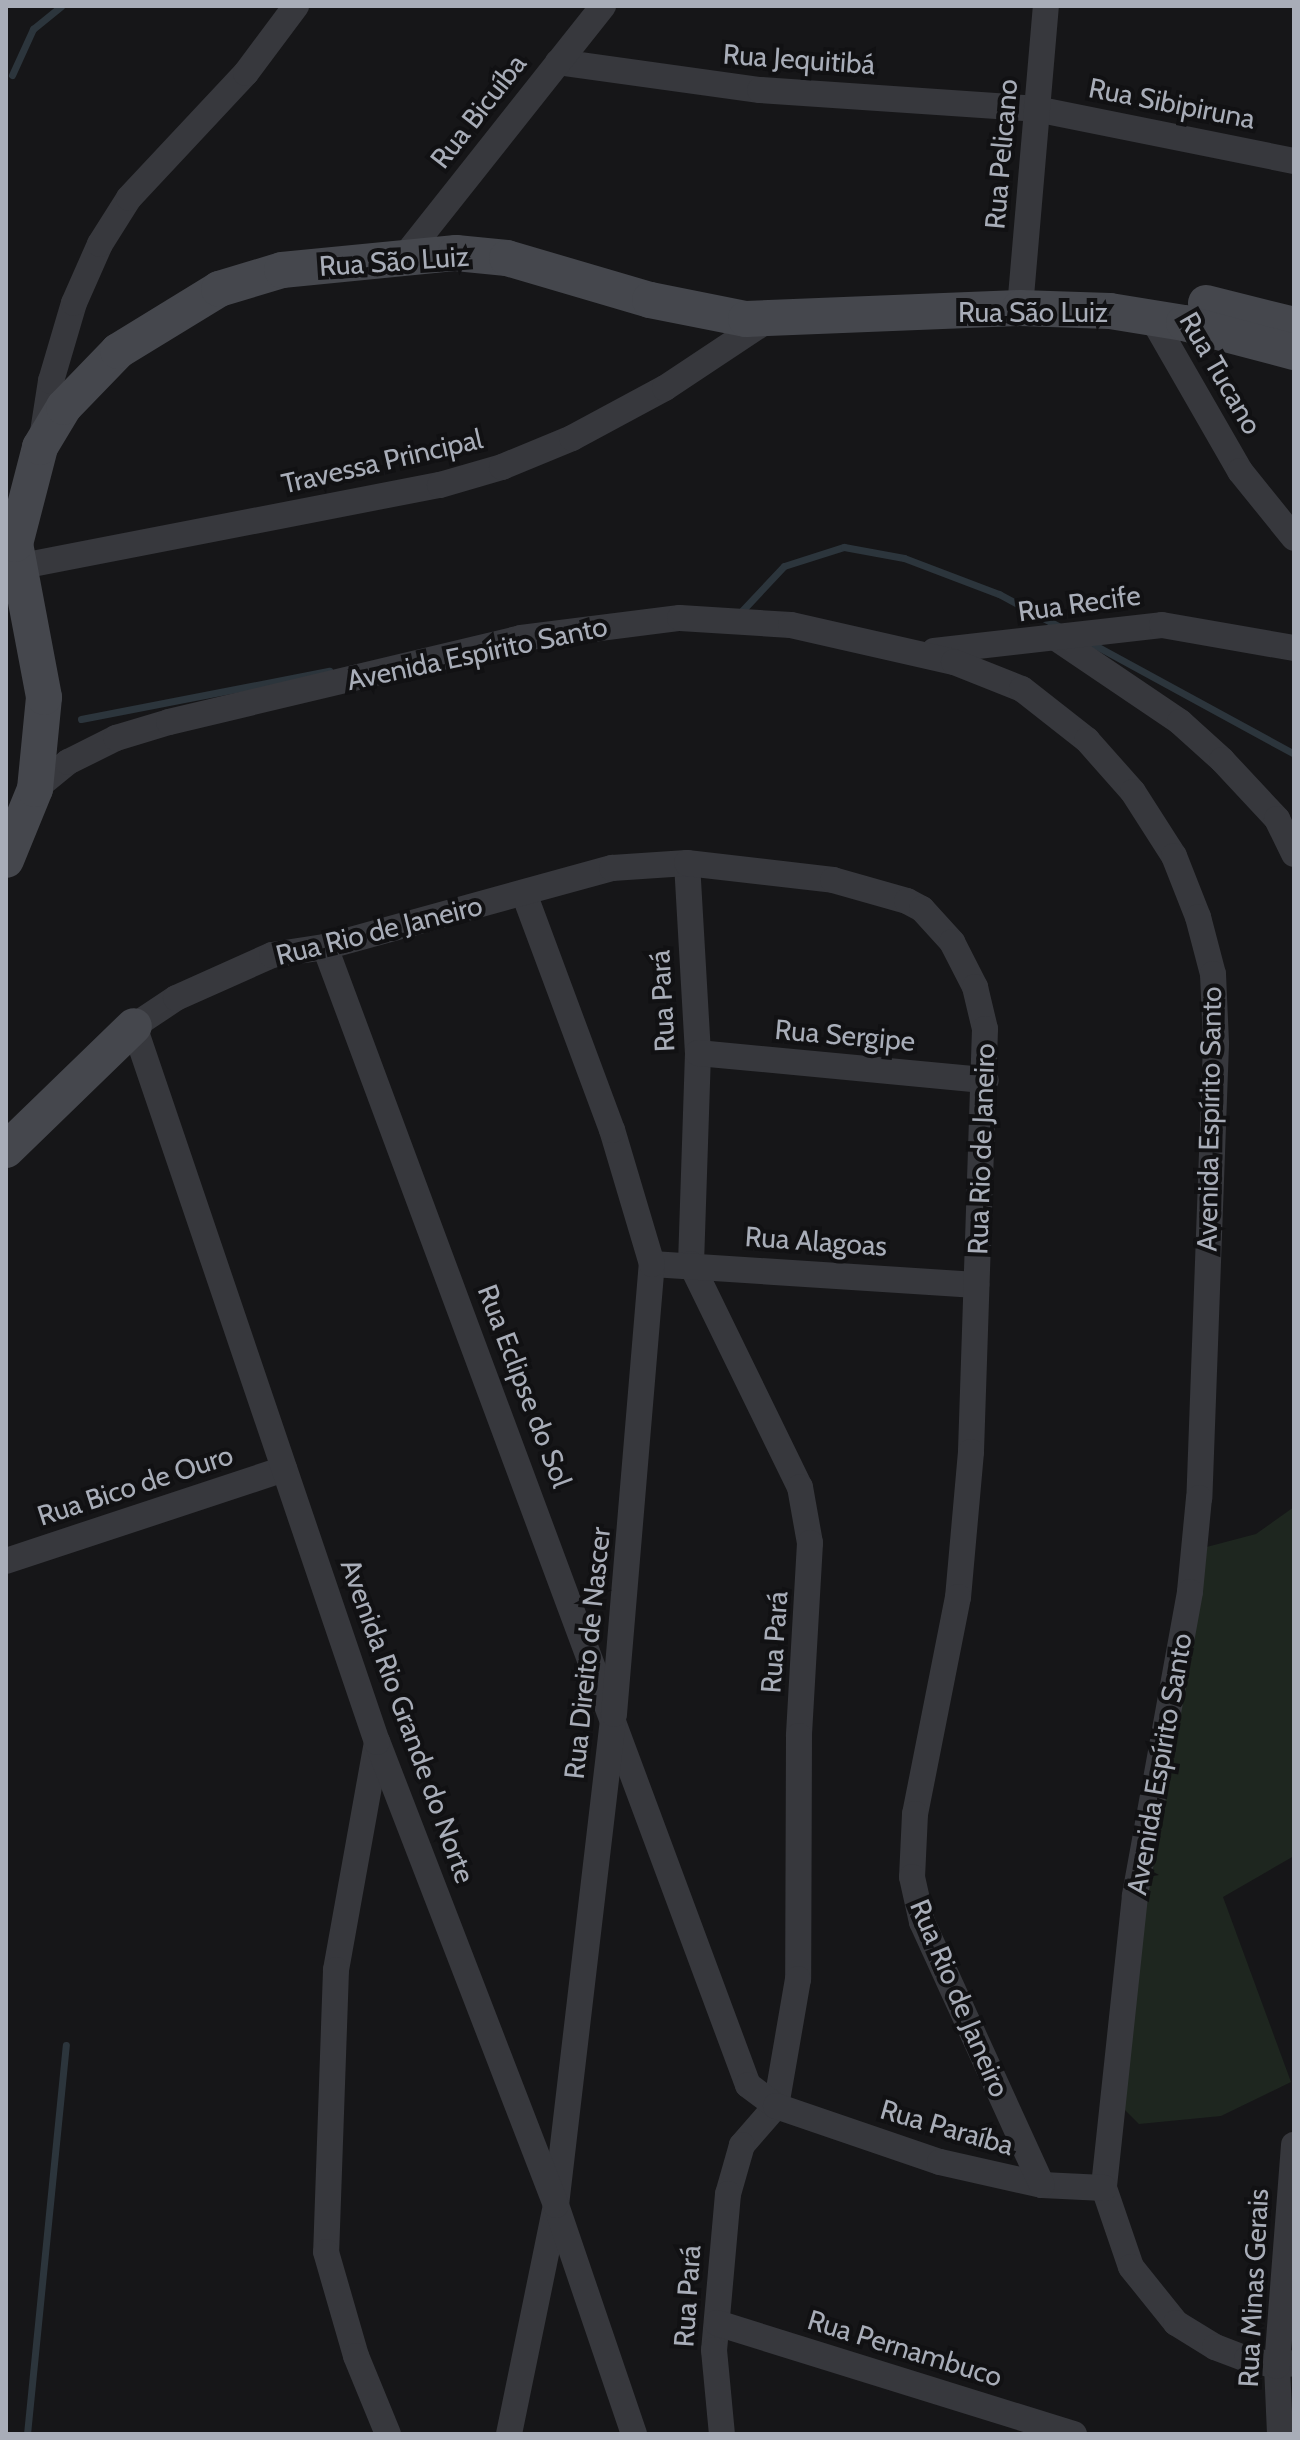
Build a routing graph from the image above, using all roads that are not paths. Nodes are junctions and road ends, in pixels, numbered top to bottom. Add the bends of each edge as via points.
1 (296, 6) edge
2 (603, 6) edge
3 (1046, 6) edge
4 (558, 62) junction
5 (1036, 109) junction
6 (1294, 161) edge
7 (405, 256) junction
8 (1021, 297) junction
9 (1151, 316) junction
10 (769, 319) junction
11 (1294, 325) edge
12 (1294, 352) edge
13 (40, 447) junction
14 (1294, 538) edge
15 (22, 566) junction
16 (1056, 638) junction
17 (1294, 648) edge
18 (918, 652) junction
19 (35, 789) junction
20 (1294, 854) edge
21 (6, 860) edge
22 (687, 863) junction
23 (524, 893) junction
24 (325, 947) junction
25 (134, 1026) junction
26 (698, 1053) junction
27 (986, 1080) junction
28 (6, 1146) edge
29 (652, 1264) junction
30 (691, 1264) junction
31 (976, 1285) junction
32 (284, 1469) junction
33 (6, 1561) edge
34 (614, 1714) junction
35 (377, 1742) junction
36 (776, 2106) junction
37 (1294, 2145) edge
38 (1042, 2185) junction
39 (1104, 2188) junction
40 (556, 2205) junction
41 (717, 2323) junction
42 (1285, 2364) edge
43 (388, 2434) edge
44 (509, 2434) edge
45 (634, 2434) edge
46 (722, 2434) edge
47 (1074, 2434) edge
48 (1280, 2434) edge

1 - 13 street via 246,73 129,198 100,244 74,303 51,381
2 - 4 street, Rua Bicuíba
3 - 5 street, Rua Pelicano
4 - 5 street, Rua Jequitibá via 745,88
4 - 7 street, Rua Bicuíba
5 - 6 street, Rua Sibipiruna
5 - 8 street, Rua Pelicano
7 - 10 street, Rua São Luiz via 507,258 650,300
7 - 13 street, Rua São Luiz via 282,270 219,289 118,351 64,407
8 - 9 street, Rua São Luiz
8 - 10 street, Rua São Luiz
8 - 11 street, Rua São Luiz via 1156,293
9 - 12 street, Rua São Luiz
9 - 14 street, Rua Tucano via 1240,471
10 - 15 street, Travessa Principal via 665,388 572,438 502,467 440,485
13 - 15 street, Rua São Luiz via 15,544
15 - 19 street, Rua São Luiz via 44,697
16 - 17 street, Rua Recife via 1110,627 1162,625
16 - 18 street, Rua Recife
16 - 20 street via 1180,722 1222,760 1277,819
18 - 19 street, Avenida Espírito Santo via 791,625 735,619 609,624 521,638 169,722 116,738 68,762
18 - 39 street, Avenida Espírito Santo via 1022,689 1087,740 1133,792 1174,856 1213,974 1216,1044 1199,1498 1190,1592 1135,1896
19 - 21 street, Avenida Espírito Santo
22 - 23 street, Rua Rio de Janeiro via 612,868
22 - 26 street, Rua Pará
22 - 27 street, Rua Rio de Janeiro via 833,880 884,892 922,909 952,942 975,987 985,1029
23 - 24 street, Rua Rio de Janeiro
23 - 29 street, Rua Direito de Nascer via 612,1130
24 - 25 street, Rua Rio de Janeiro via 272,955 216,976
24 - 34 street, Rua Eclipse do Sol
25 - 28 street, Rua Rio de Janeiro
25 - 32 street, Avenida Rio Grande do Norte
26 - 27 street, Rua Sergipe
26 - 30 street, Rua Pará
27 - 31 street, Rua Rio de Janeiro
29 - 30 street, Rua Alagoas
29 - 34 street, Rua Direito de Nascer
30 - 31 street, Rua Alagoas
30 - 36 street, Rua Pará via 800,1487 810,1543 799,1736 798,1979
31 - 38 street, Rua Rio de Janeiro via 965,1537 915,1814 912,1877 922,1922
32 - 33 street, Rua Bico de Ouro
32 - 35 street, Avenida Rio Grande do Norte
34 - 36 street, Rua Eclipse do Sol via 731,2048 748,2085
34 - 40 street, Rua Direito de Nascer
35 - 40 street, Avenida Rio Grande do Norte
35 - 43 street via 336,1970 326,2252 356,2356
36 - 38 street, Rua Paraíba via 940,2162
36 - 41 street, Rua Pará via 753,2127 738,2157 726,2208
37 - 42 street, Rua Minas Gerais
38 - 39 street, Rua Paraíba
39 - 42 street, Avenida Espírito Santo via 1131,2267 1176,2323 1215,2347
40 - 44 street, Rua Direito de Nascer
40 - 45 street, Avenida Rio Grande do Norte
41 - 46 street, Rua Pará
41 - 47 street, Rua Pernambuco
42 - 48 street, Rua Minas Gerais

